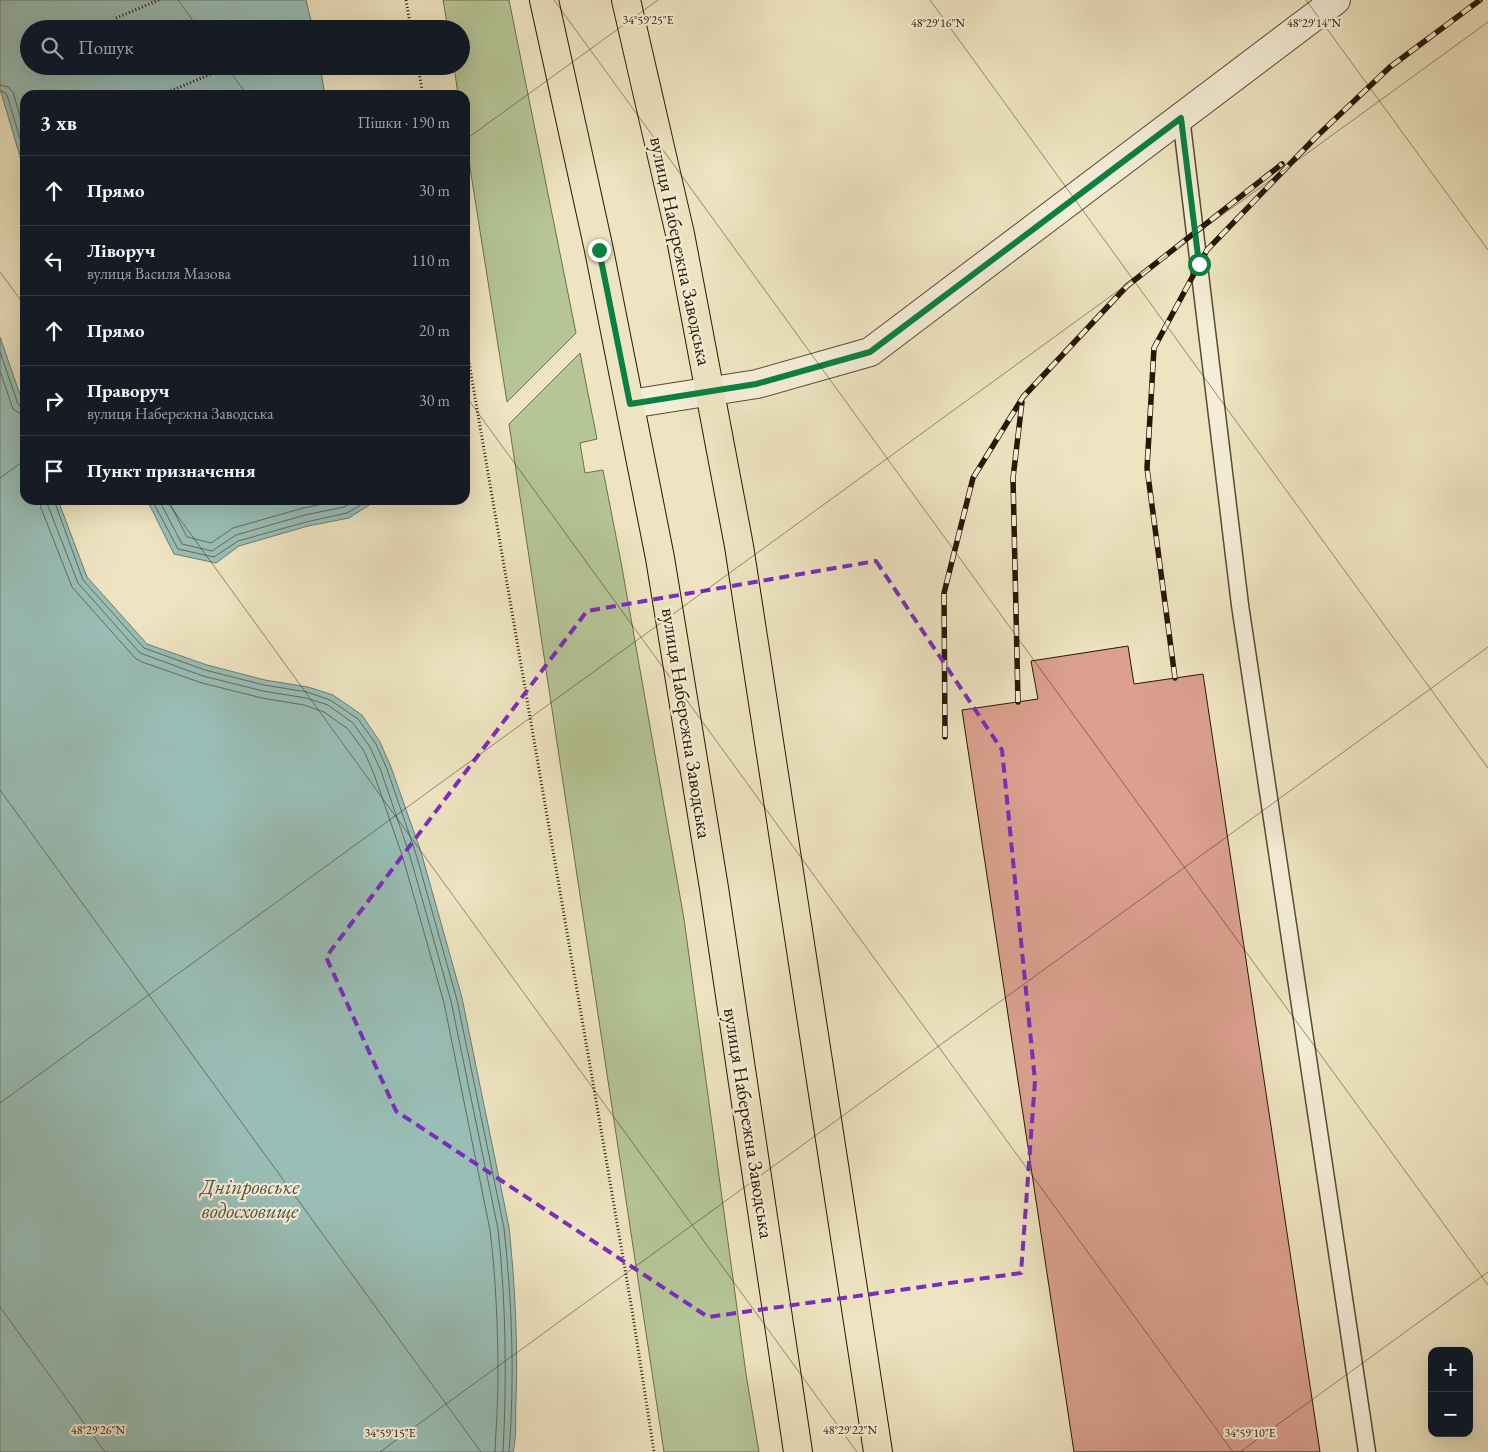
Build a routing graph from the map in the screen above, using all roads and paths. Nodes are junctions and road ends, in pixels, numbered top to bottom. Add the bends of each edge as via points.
1 (159, 0) edge
2 (406, 0) edge
3 (544, 0) edge
4 (626, 0) edge
5 (1336, 0) edge
6 (116, 18) dead end
7 (409, 20) edge
8 (209, 75) edge
9 (420, 75) edge
10 (173, 90) edge
11 (422, 90) edge
12 (1181, 118) junction
13 (470, 368) edge
14 (710, 392) junction
15 (630, 404) junction
16 (654, 1452) edge
17 (798, 1452) edge
18 (878, 1452) edge
19 (1367, 1452) edge

1 - 6 path
2 - 7 path
3 - 15 main road, вулиця Набережна Заводська
4 - 14 main road, вулиця Набережна Заводська via 680,234
5 - 12 street
8 - 10 path
9 - 11 path
12 - 14 street via 870,352 756,384
12 - 19 lane via 1240,605
13 - 16 path
14 - 15 street
14 - 18 main road, вулиця Набережна Заводська via 739,546
15 - 17 main road, вулиця Набережна Заводська via 675,646

